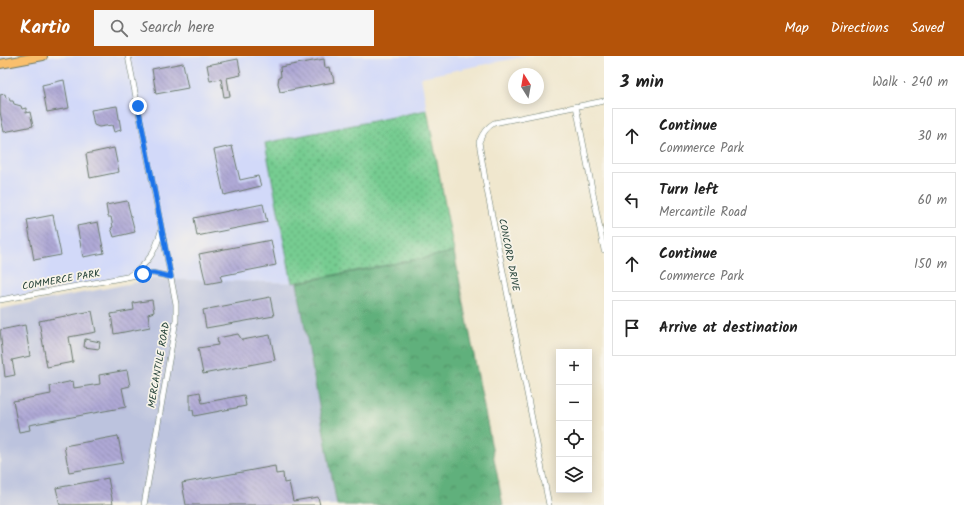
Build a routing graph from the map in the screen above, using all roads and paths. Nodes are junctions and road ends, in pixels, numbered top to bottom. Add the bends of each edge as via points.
1 (43, 56) edge
2 (128, 56) edge
3 (0, 64) edge
4 (604, 101) edge
5 (576, 106) junction
6 (162, 228) junction
7 (604, 250) edge
8 (126, 277) junction
9 (171, 277) junction
10 (0, 300) edge
11 (144, 505) edge
12 (549, 505) edge

1 - 3 main road
2 - 6 street, COMMERCE PARK
4 - 5 street, CONCORD DRIVE
5 - 7 street
5 - 12 street, CONCORD DRIVE via 494,123 485,131 479,142
6 - 8 street, COMMERCE PARK via 152,257 138,271
6 - 9 street, MERCANTILE ROAD
8 - 9 street, COMMERCE PARK via 153,273
8 - 10 street, COMMERCE PARK
9 - 11 street, MERCANTILE ROAD via 176,320

